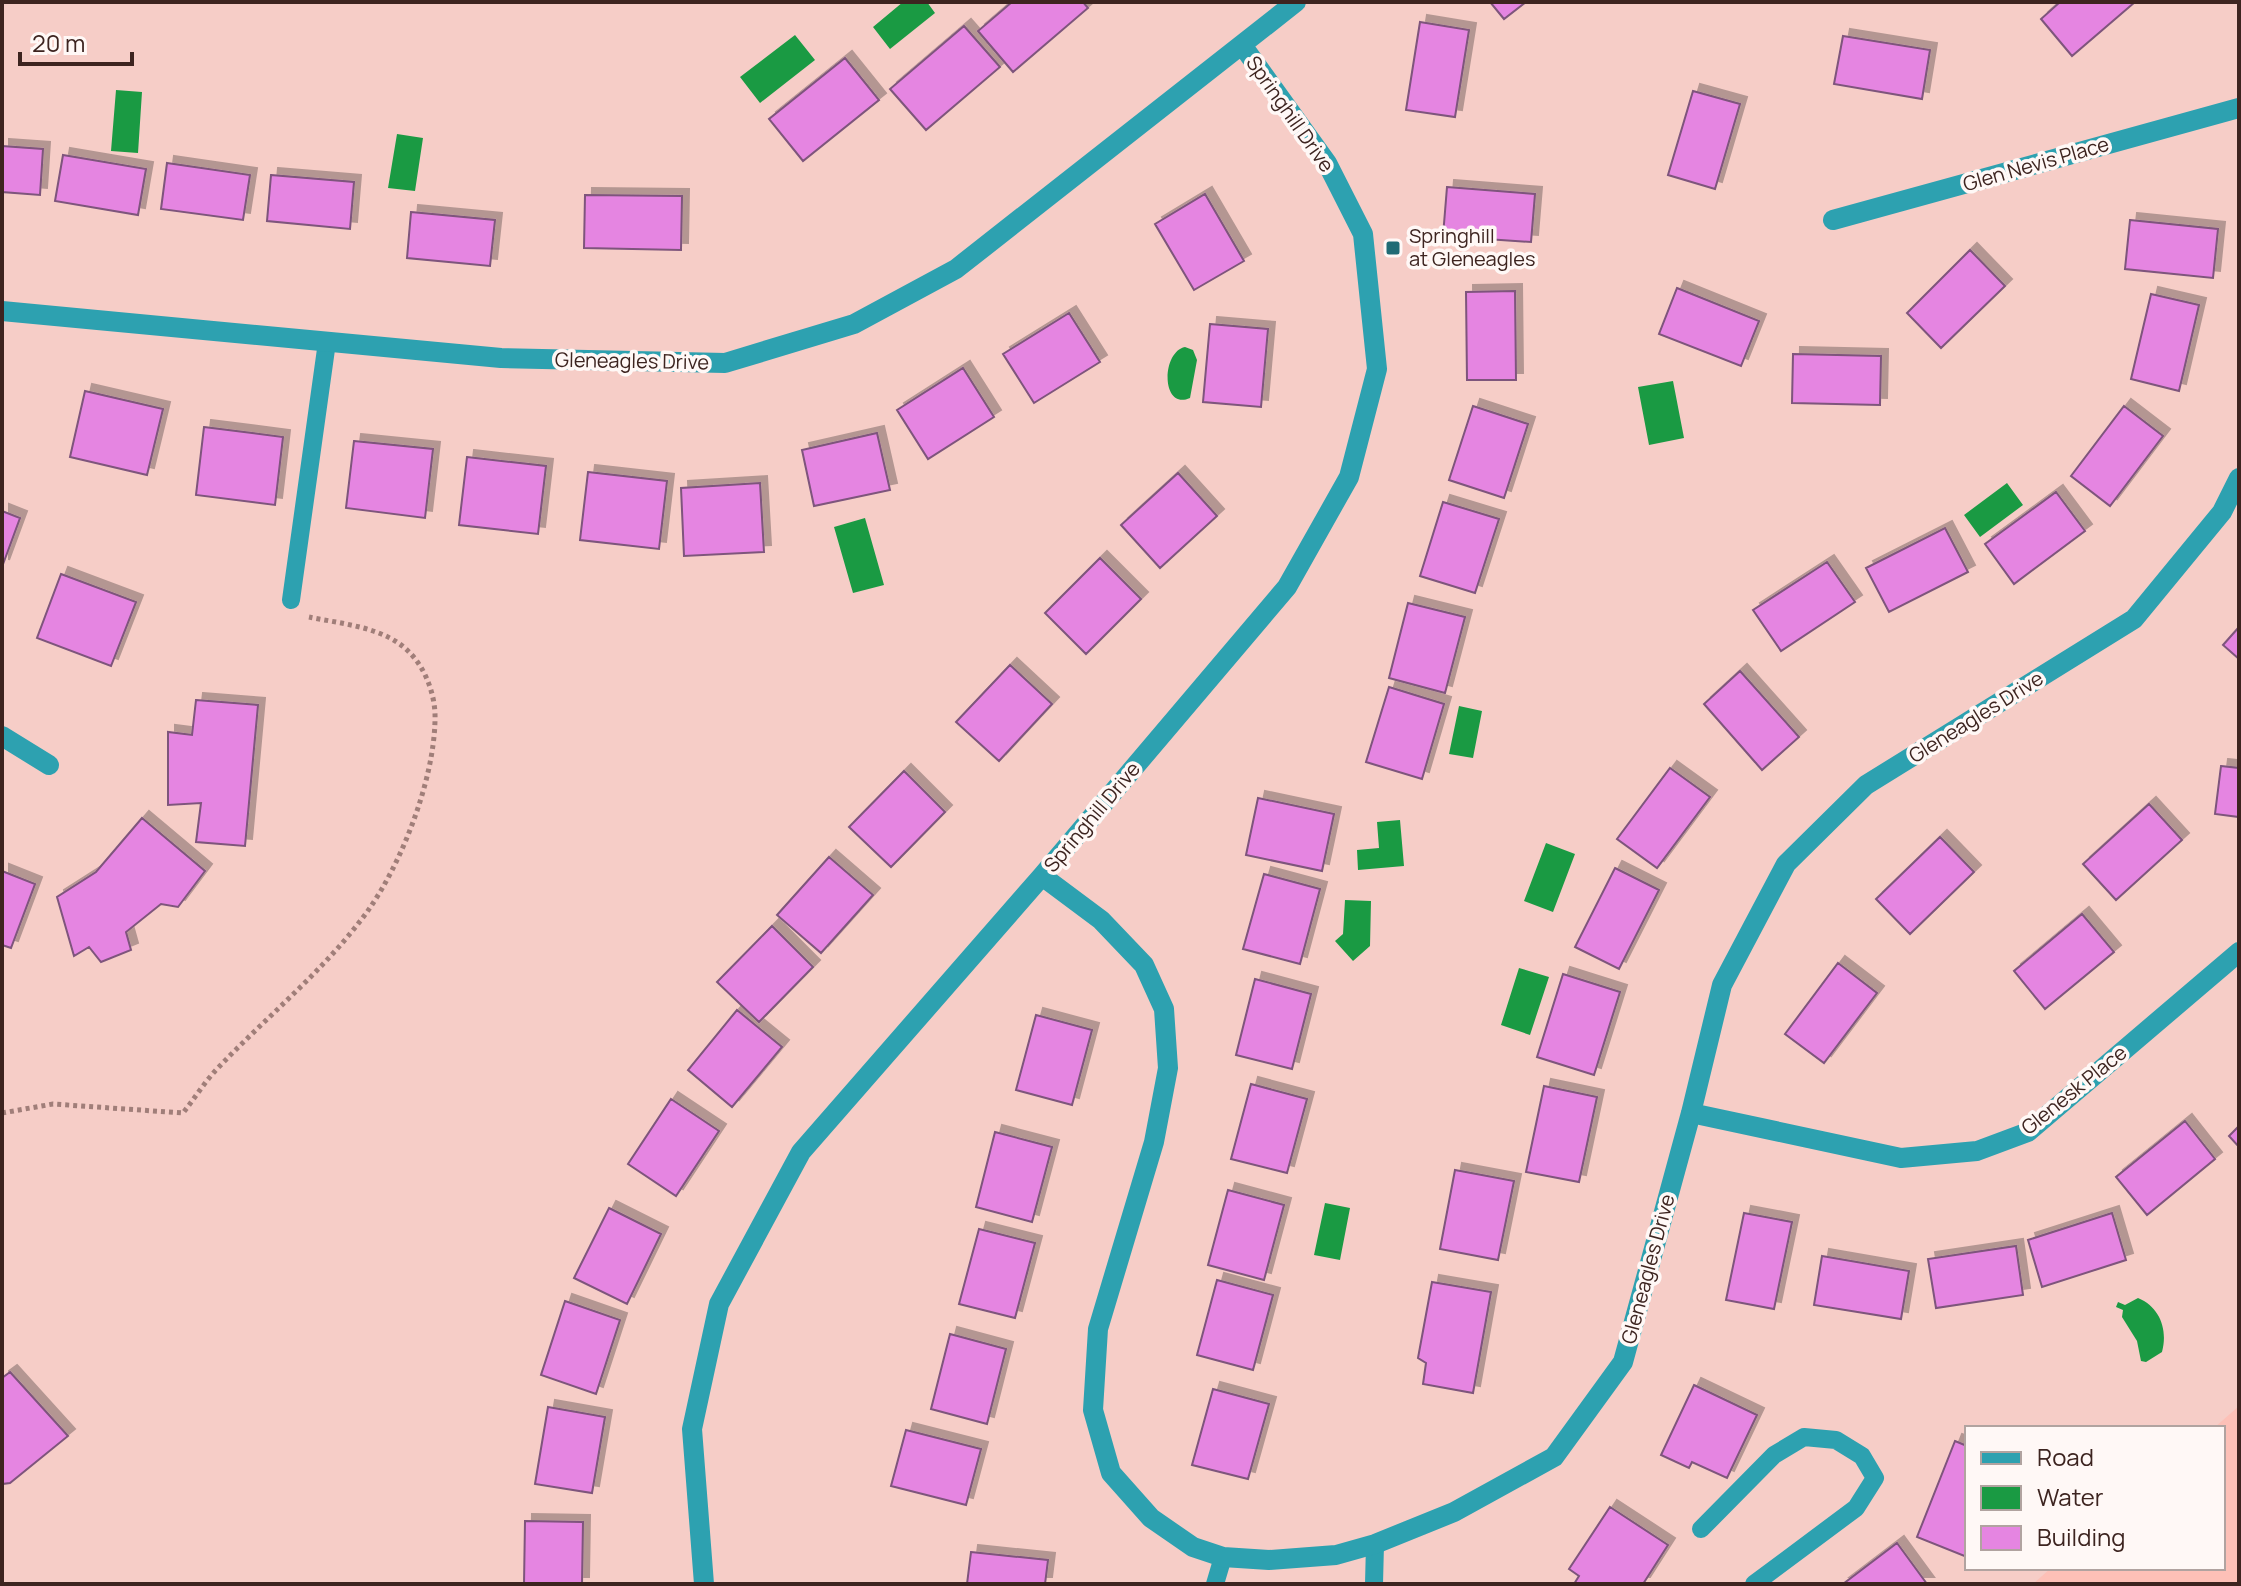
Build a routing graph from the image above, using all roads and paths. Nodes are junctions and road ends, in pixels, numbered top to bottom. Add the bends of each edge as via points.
1 (1296, 2) edge
2 (1242, 45) junction
3 (2239, 108) edge
4 (1833, 220) dead end
5 (2, 311) edge
6 (327, 342) junction
7 (2239, 478) edge
8 (291, 600) joint
9 (2, 736) edge
10 (49, 765) dead end
11 (1042, 876) junction
12 (2239, 952) edge
13 (2, 1113) edge
14 (1691, 1113) junction
15 (1701, 1529) dead end
16 (1375, 1544) junction
17 (1223, 1557) junction
18 (704, 1584) edge
19 (1215, 1584) edge
20 (1374, 1584) edge
21 (1754, 1584) edge

1 - 2 street, Gleneagles Drive
2 - 6 street, Gleneagles Drive via 956,269 854,324 725,363 501,358
2 - 11 street, Springhill Drive via 1327,163 1363,234 1377,369 1349,477 1287,587
3 - 4 street, Glen Nevis Place
5 - 6 street, Gleneagles Drive
6 - 8 lane
7 - 14 street, Gleneagles Drive via 2222,512 2134,619 1866,785 1786,864 1722,985
8 - 13 path via 298,614 392,638 410,653 432,694 435,719 428,771 393,867 367,911 326,960 214,1072 183,1113 53,1104
9 - 10 street
11 - 17 street, Gleneagles Drive via 1101,920 1144,965 1164,1009 1168,1068 1154,1142 1098,1329 1093,1410 1111,1473 1151,1518 1193,1547
11 - 18 street, Springhill Drive via 801,1152 719,1304 692,1429
12 - 14 street, Glenesk Place via 2028,1132 1977,1151 1901,1158
14 - 16 street, Gleneagles Drive via 1623,1362 1554,1457 1454,1512
15 - 21 lane via 1774,1455 1804,1437 1836,1440 1862,1456 1875,1478 1856,1508
16 - 17 street, Gleneagles Drive via 1336,1555
16 - 20 lane
17 - 19 lane

